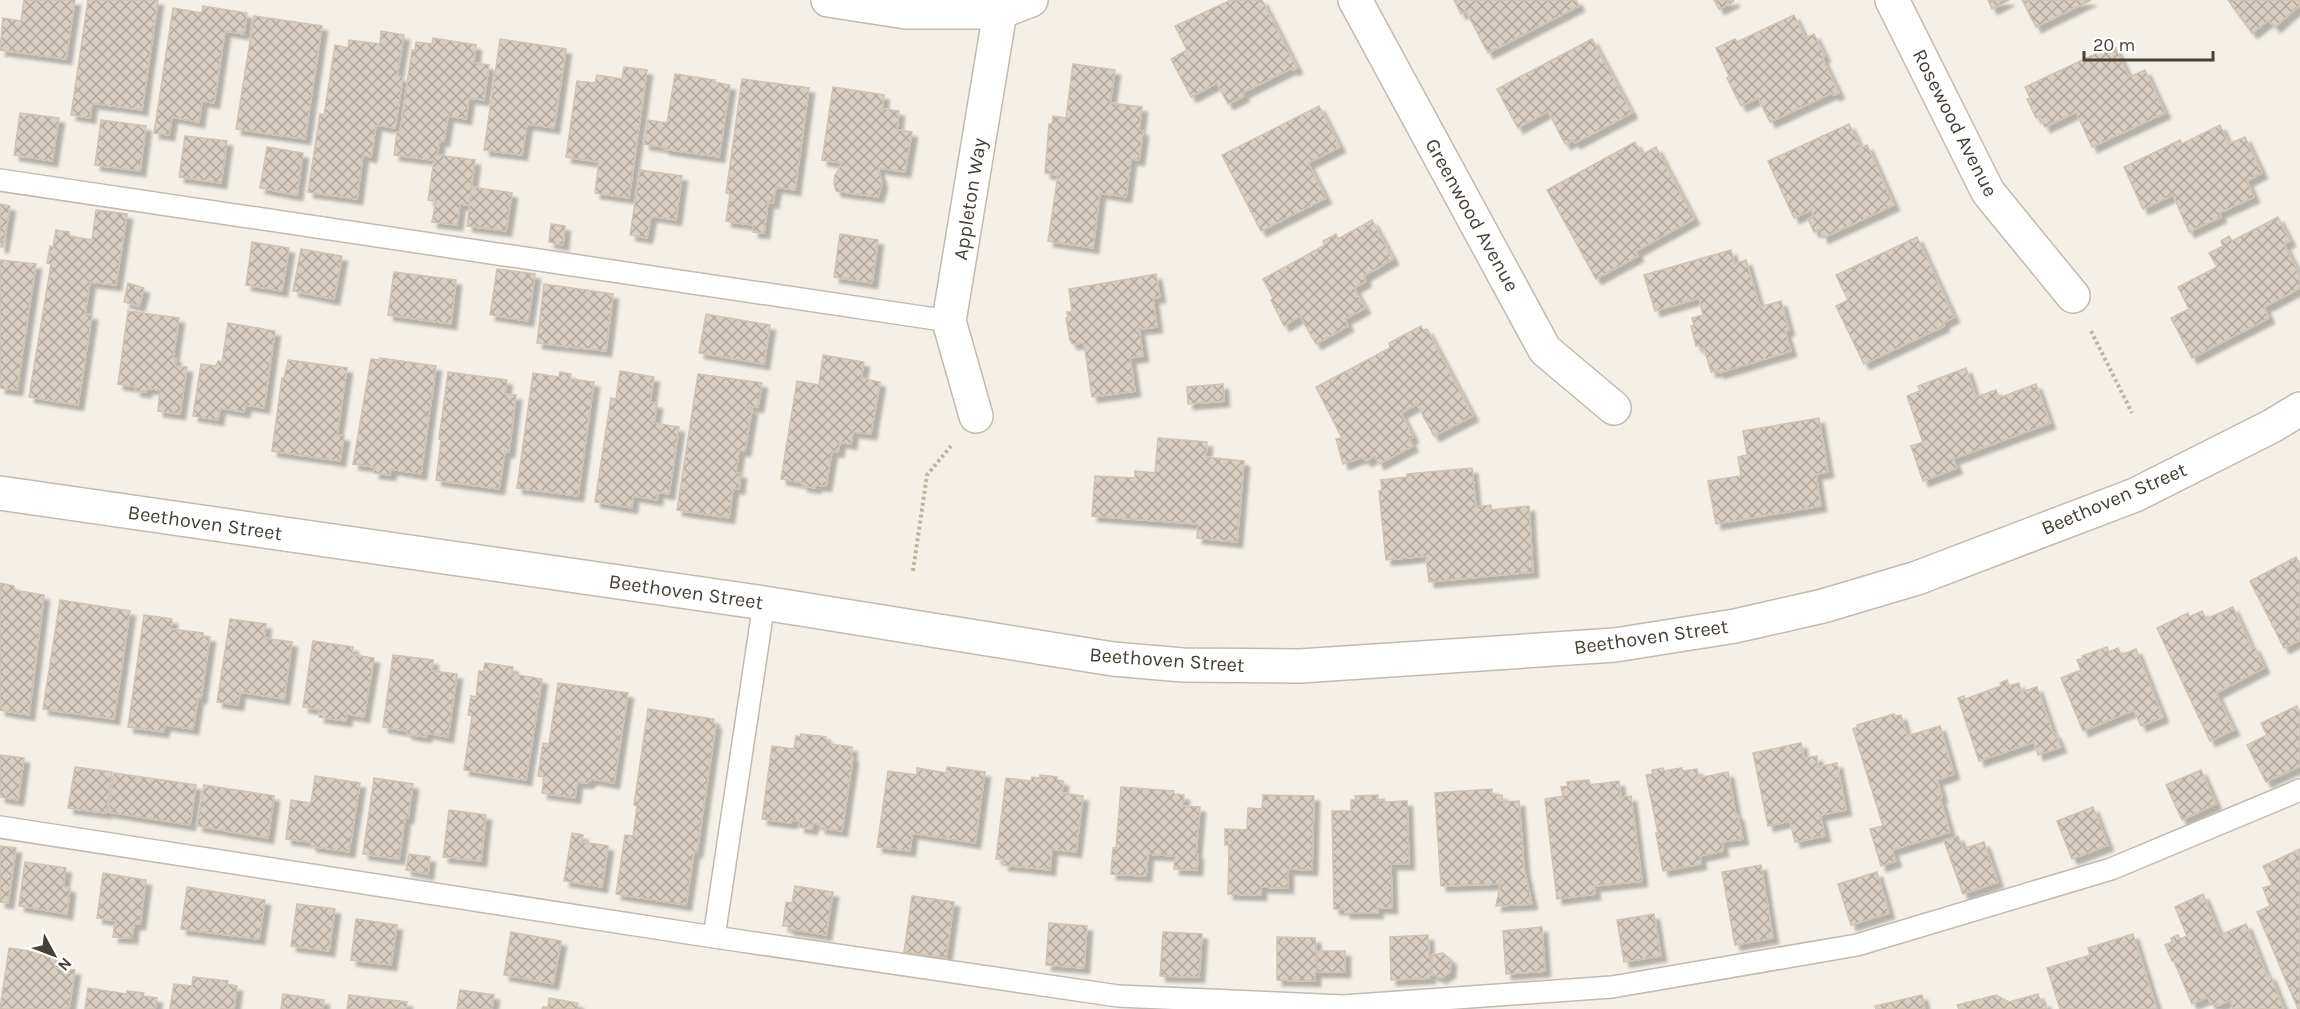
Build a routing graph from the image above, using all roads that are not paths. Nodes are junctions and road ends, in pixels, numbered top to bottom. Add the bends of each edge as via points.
1 (828, 0) edge
2 (1031, 0) edge
3 (1355, 0) edge
4 (1892, 0) edge
5 (1000, 12) junction
6 (0, 180) edge
7 (2073, 296) road end
8 (950, 321) junction
9 (1614, 408) dead end
10 (2300, 409) edge
11 (976, 416) road end
12 (0, 494) edge
13 (764, 603) junction
14 (2300, 790) edge
15 (0, 827) edge
16 (714, 937) junction

1 - 5 street via 906,12
2 - 5 street
3 - 9 street, Greenwood Avenue via 1545,350
4 - 7 street, Rosewood Avenue via 1988,192
5 - 8 street, Appleton Way
6 - 8 lane
8 - 11 street, Appleton Way
10 - 13 street, Beethoven Street via 2135,495 1917,579 1746,624 1615,645 1300,666 1183,665 1113,659
12 - 13 street, Beethoven Street
13 - 16 lane
14 - 16 lane via 2111,869 1857,945 1612,987 1343,1006 1118,996
15 - 16 lane

